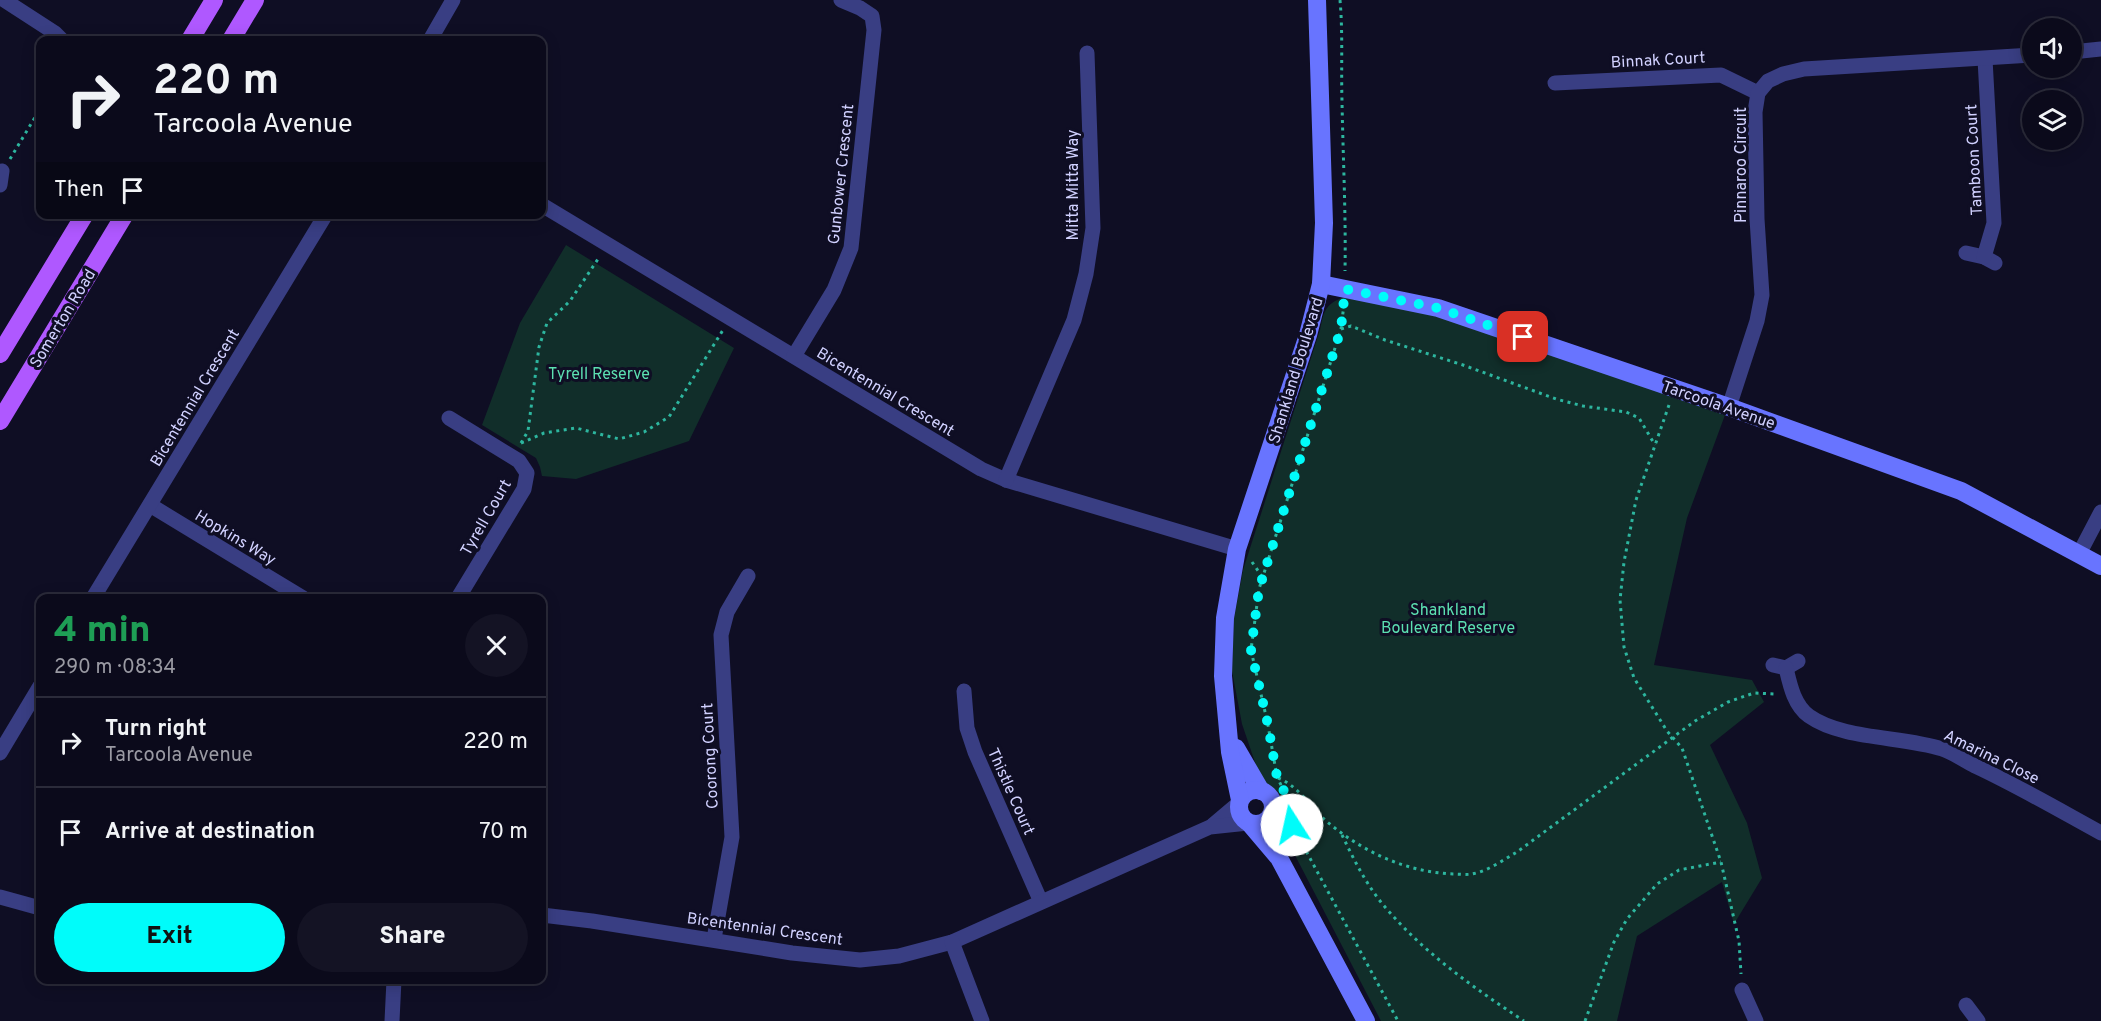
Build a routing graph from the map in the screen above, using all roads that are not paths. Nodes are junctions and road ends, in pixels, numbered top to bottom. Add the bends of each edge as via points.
1 (4, 0) edge
2 (214, 0) edge
3 (255, 0) edge
4 (453, 0) edge
5 (841, 0) edge
6 (1317, 0) edge
7 (58, 36) edge
8 (192, 36) edge
9 (233, 36) edge
10 (432, 36) edge
11 (2101, 49) edge
12 (2082, 51) edge
13 (1087, 53) dead end
14 (2022, 56) edge
15 (1985, 59) junction
16 (1545, 70) dead end
17 (1758, 93) junction
18 (546, 207) edge
19 (82, 219) edge
20 (122, 219) edge
21 (323, 219) edge
22 (1966, 253) dead end
23 (1321, 284) junction
24 (0, 354) edge
25 (794, 357) junction
26 (1729, 407) junction
27 (449, 418) dead end
28 (0, 421) edge
29 (1006, 480) junction
30 (150, 505) junction
31 (2101, 512) edge
32 (1237, 549) junction
33 (2079, 554) junction
34 (2101, 566) edge
35 (748, 576) dead end
36 (95, 594) edge
37 (296, 594) edge
38 (460, 594) edge
39 (1786, 664) dead end
40 (963, 691) dead end
41 (36, 693) edge
42 (1229, 733) junction
43 (0, 753) edge
44 (1261, 791) junction
45 (1239, 802) junction
46 (1271, 815) junction
47 (1249, 823) junction
48 (1210, 827) junction
49 (2101, 833) edge
50 (1279, 858) junction
51 (0, 897) edge
52 (1041, 902) junction
53 (36, 907) edge
54 (546, 916) edge
55 (714, 939) junction
56 (952, 942) junction
57 (394, 984) edge
58 (1742, 990) road end
59 (1963, 1002) dead end
60 (392, 1021) edge
61 (982, 1021) edge
62 (1366, 1021) edge
63 (1756, 1021) edge
64 (1978, 1021) edge

1 - 7 street
2 - 8 main road
3 - 9 main road
4 - 10 street
5 - 25 street, Gunbower Crescent via 872,16 874,30 851,248 834,290
6 - 23 street, Shankland Boulevard via 1324,223
11 - 12 street
13 - 29 street, Mitta Mitta Way via 1093,228 1086,274 1074,320
14 - 15 street, Pinnaroo Circuit
15 - 17 street, Pinnaroo Circuit via 1804,69 1768,81
15 - 22 street, Tamboon Court via 1994,223 1989,260
16 - 17 street, Binnak Court via 1553,90 1721,75
17 - 26 street, Pinnaroo Circuit via 1755,124 1762,295
18 - 25 street, Bicentennial Crescent
19 - 24 main road, Somerton Road
20 - 28 main road, Somerton Road
21 - 30 street, Bicentennial Crescent
23 - 26 street, Tarcoola Avenue via 1438,308
23 - 32 street, Shankland Boulevard via 1308,335
25 - 29 street, Bicentennial Crescent via 981,469
26 - 33 street, Tarcoola Avenue via 1961,491
27 - 38 street, Tyrell Court via 519,461 527,473 524,489
29 - 32 street, Bicentennial Crescent
30 - 36 street, Bicentennial Crescent
30 - 37 street, Hopkins Way
31 - 33 street
32 - 42 street, Shankland Boulevard via 1225,618 1223,676
33 - 34 street, Tarcoola Avenue
35 - 55 street, Coorong Court via 727,612 721,635 732,837
39 - 49 street, Amarina Close via 1797,704 1808,716 1843,730 1944,750
40 - 52 street, Thistle Court via 967,728 975,752
41 - 43 street
42 - 44 street, Shankland Boulevard
42 - 45 street, Shankland Boulevard
44 - 45 street via 1250,791
44 - 46 street via 1272,802
45 - 47 street via 1240,815
45 - 48 street, Bicentennial Crescent
46 - 47 street via 1260,824
46 - 50 street
47 - 48 street, Bicentennial Crescent
47 - 50 street
48 - 52 street, Bicentennial Crescent
50 - 62 street
51 - 53 street
52 - 56 street, Bicentennial Crescent
54 - 55 street, Bicentennial Crescent
55 - 56 street, Bicentennial Crescent via 860,960 899,956
56 - 61 street
57 - 60 street
58 - 63 street
59 - 64 street

